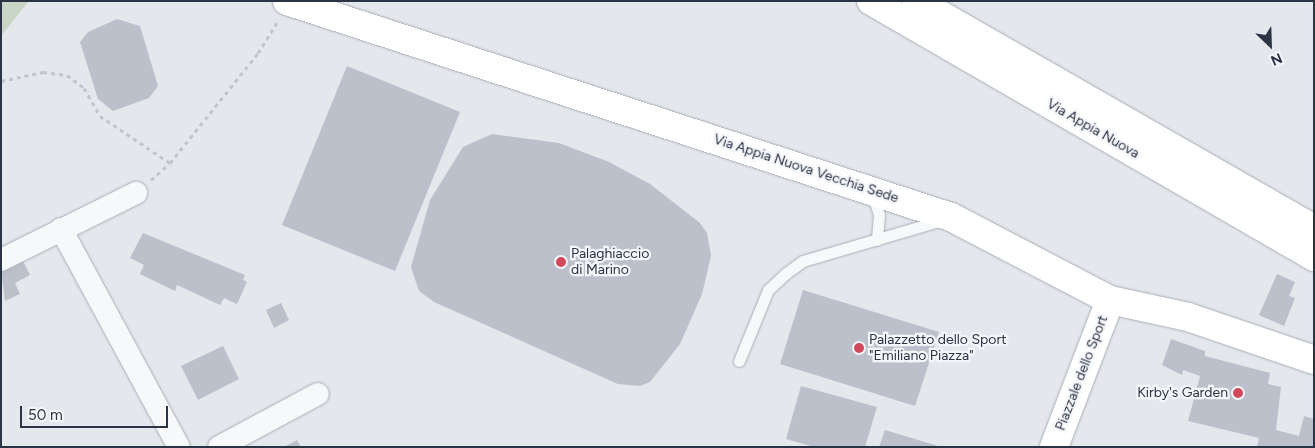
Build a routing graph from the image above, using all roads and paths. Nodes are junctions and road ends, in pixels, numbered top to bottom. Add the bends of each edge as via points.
1 (871, 1) edge
2 (916, 1) edge
3 (288, 2) edge
4 (1, 80) edge
5 (170, 163) junction
6 (871, 191) junction
7 (136, 193) joint
8 (951, 217) junction
9 (61, 229) junction
10 (1314, 230) edge
11 (877, 240) junction
12 (1314, 257) edge
13 (1, 260) edge
14 (1110, 300) junction
15 (1314, 360) edge
16 (739, 361) dead end
17 (318, 394) dead end
18 (180, 447) edge
19 (219, 447) edge
20 (1054, 447) edge

1 - 12 street, Via Appia Nuova
2 - 10 street, Via Appia Nuova
3 - 5 path via 258,53
3 - 6 street, Via Appia Nuova Vecchia Sede
4 - 5 path via 43,72 67,75 84,88 100,116
5 - 7 path
6 - 8 street, Via Appia Nuova Vecchia Sede
6 - 11 lane via 879,215
7 - 9 street
8 - 11 lane
8 - 14 street, Via Appia Nuova Vecchia Sede
9 - 13 street
9 - 18 street
11 - 16 lane via 803,261 785,274 768,290
14 - 15 street, Via Appia Nuova Vecchia Sede via 1188,317
14 - 20 street, Piazzale dello Sport
17 - 19 street

